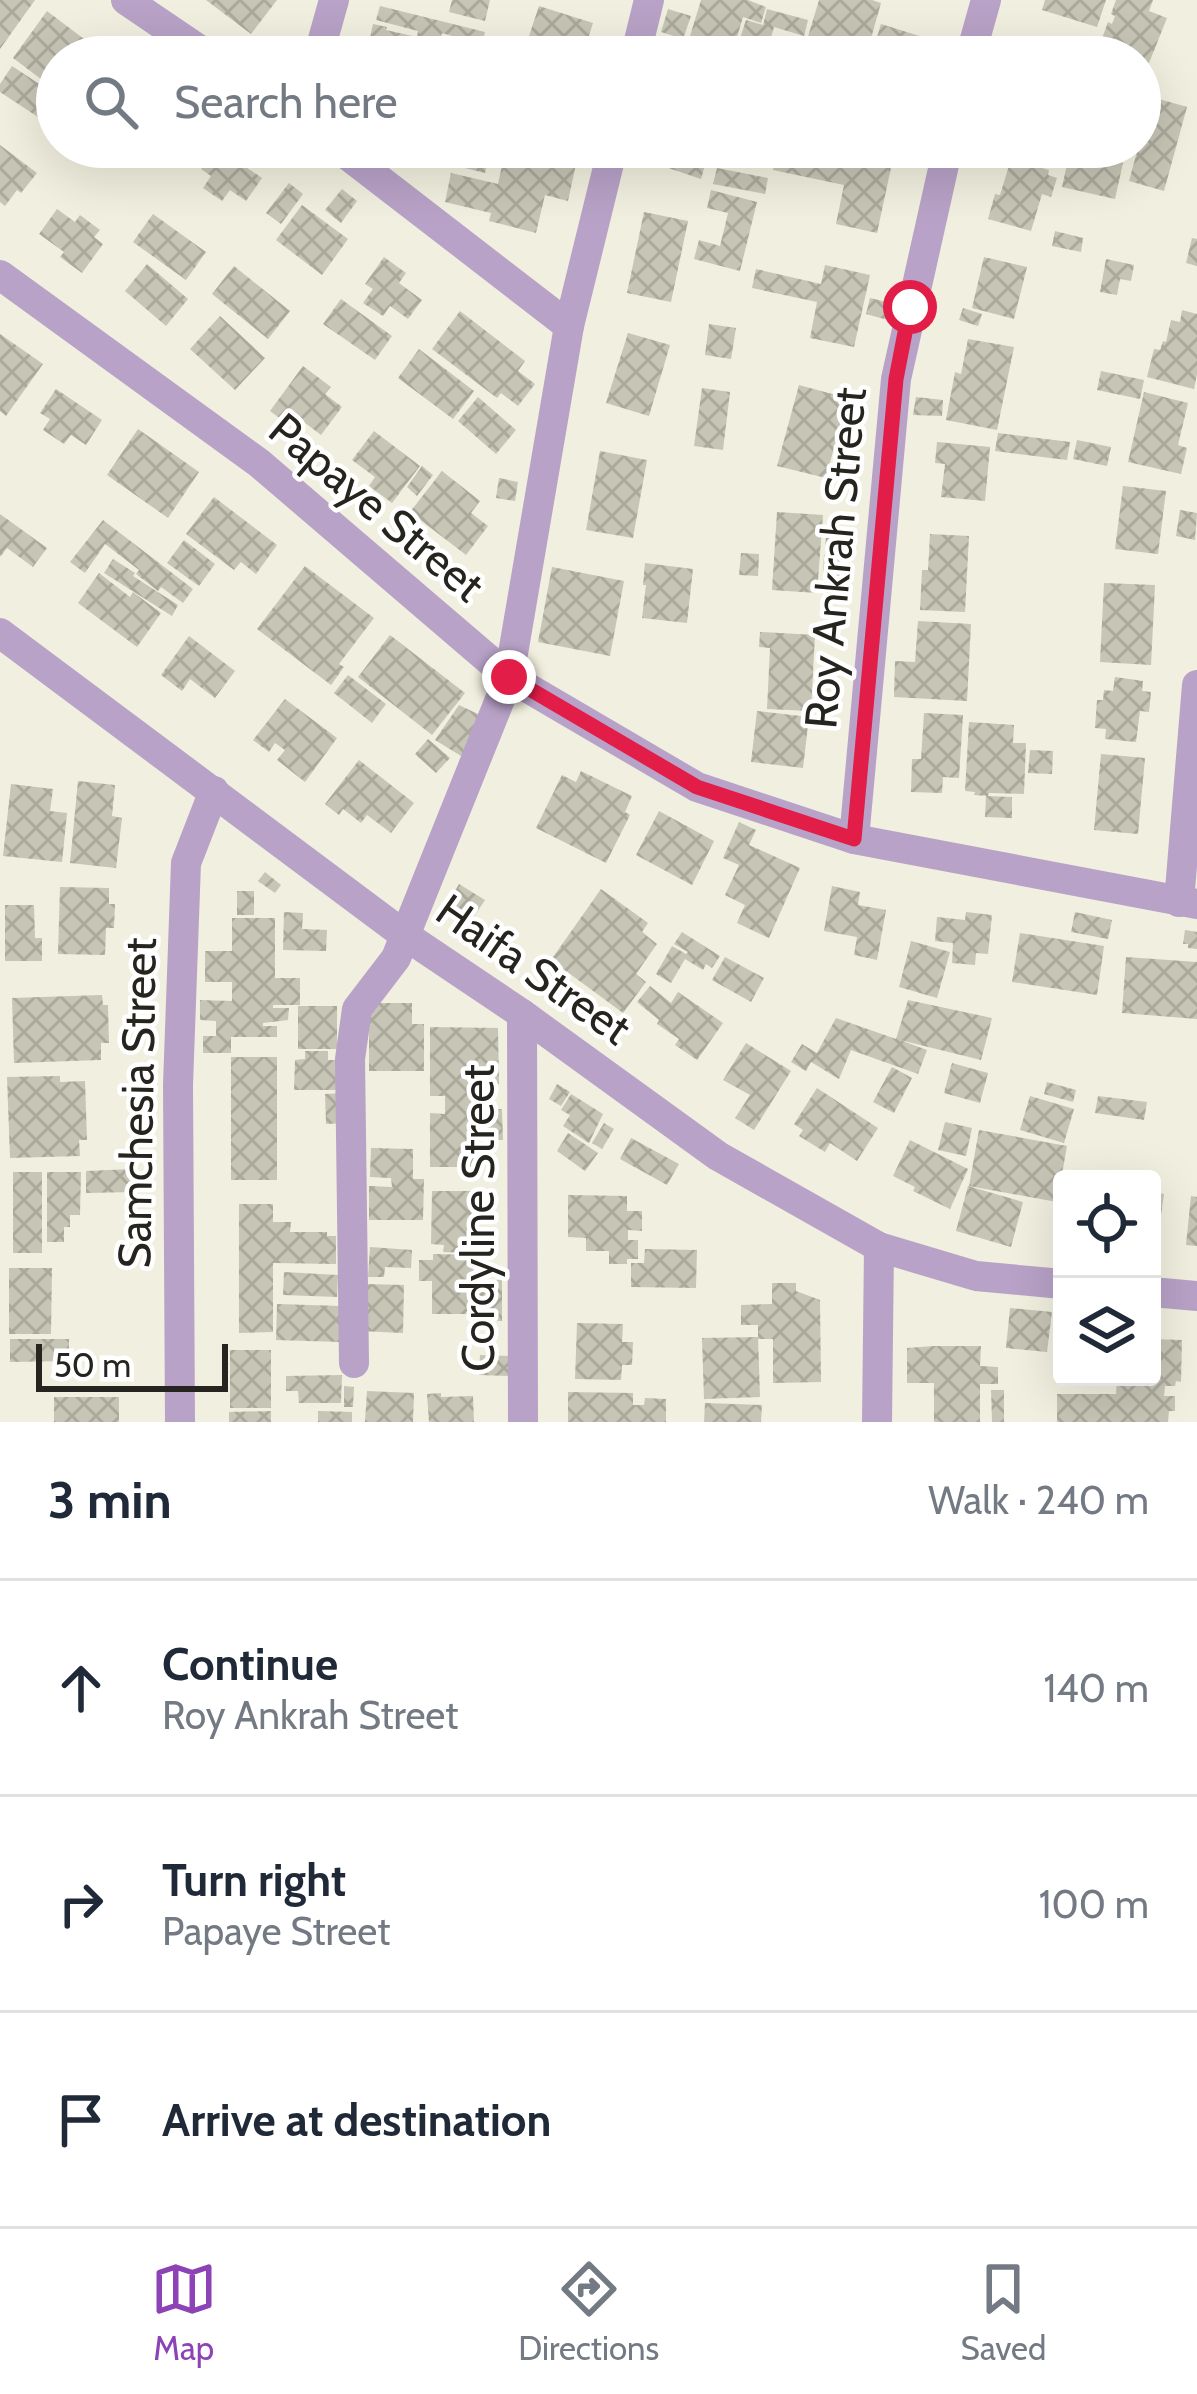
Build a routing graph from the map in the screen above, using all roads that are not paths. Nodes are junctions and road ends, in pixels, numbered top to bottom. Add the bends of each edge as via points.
1 (126, 0) edge
2 (334, 0) edge
3 (649, 0) edge
4 (986, 0) edge
5 (179, 36) edge
6 (324, 36) edge
7 (640, 36) edge
8 (976, 36) edge
9 (365, 168) edge
10 (608, 168) edge
11 (943, 168) edge
12 (0, 275) edge
13 (569, 326) junction
14 (0, 633) edge
15 (509, 677) junction
16 (1197, 685) edge
17 (214, 791) junction
18 (854, 839) junction
19 (1188, 903) edge
20 (404, 934) junction
21 (522, 1013) junction
22 (879, 1247) junction
23 (1053, 1283) edge
24 (1161, 1293) edge
25 (1197, 1296) edge
26 (354, 1363) dead end
27 (180, 1422) edge
28 (524, 1422) edge
29 (877, 1422) edge

1 - 5 street
2 - 6 street
3 - 7 street
4 - 8 street
9 - 13 street
10 - 13 street
11 - 18 street, Roy Ankrah Street via 896,379
12 - 15 street, Papaye Street via 259,463
13 - 15 street
14 - 17 street, Haifa Street
15 - 18 street, Papaye Street via 697,787
15 - 20 street
16 - 19 street
17 - 20 street, Haifa Street
17 - 27 street, Samchesia Street via 186,863
18 - 19 street, Papaye Street
20 - 21 street, Haifa Street
20 - 26 street via 357,1009 352,1038
21 - 22 street, Haifa Street via 718,1156
21 - 28 street, Cordyline Street
22 - 23 street, Haifa Street via 976,1276
22 - 29 street
24 - 25 street

